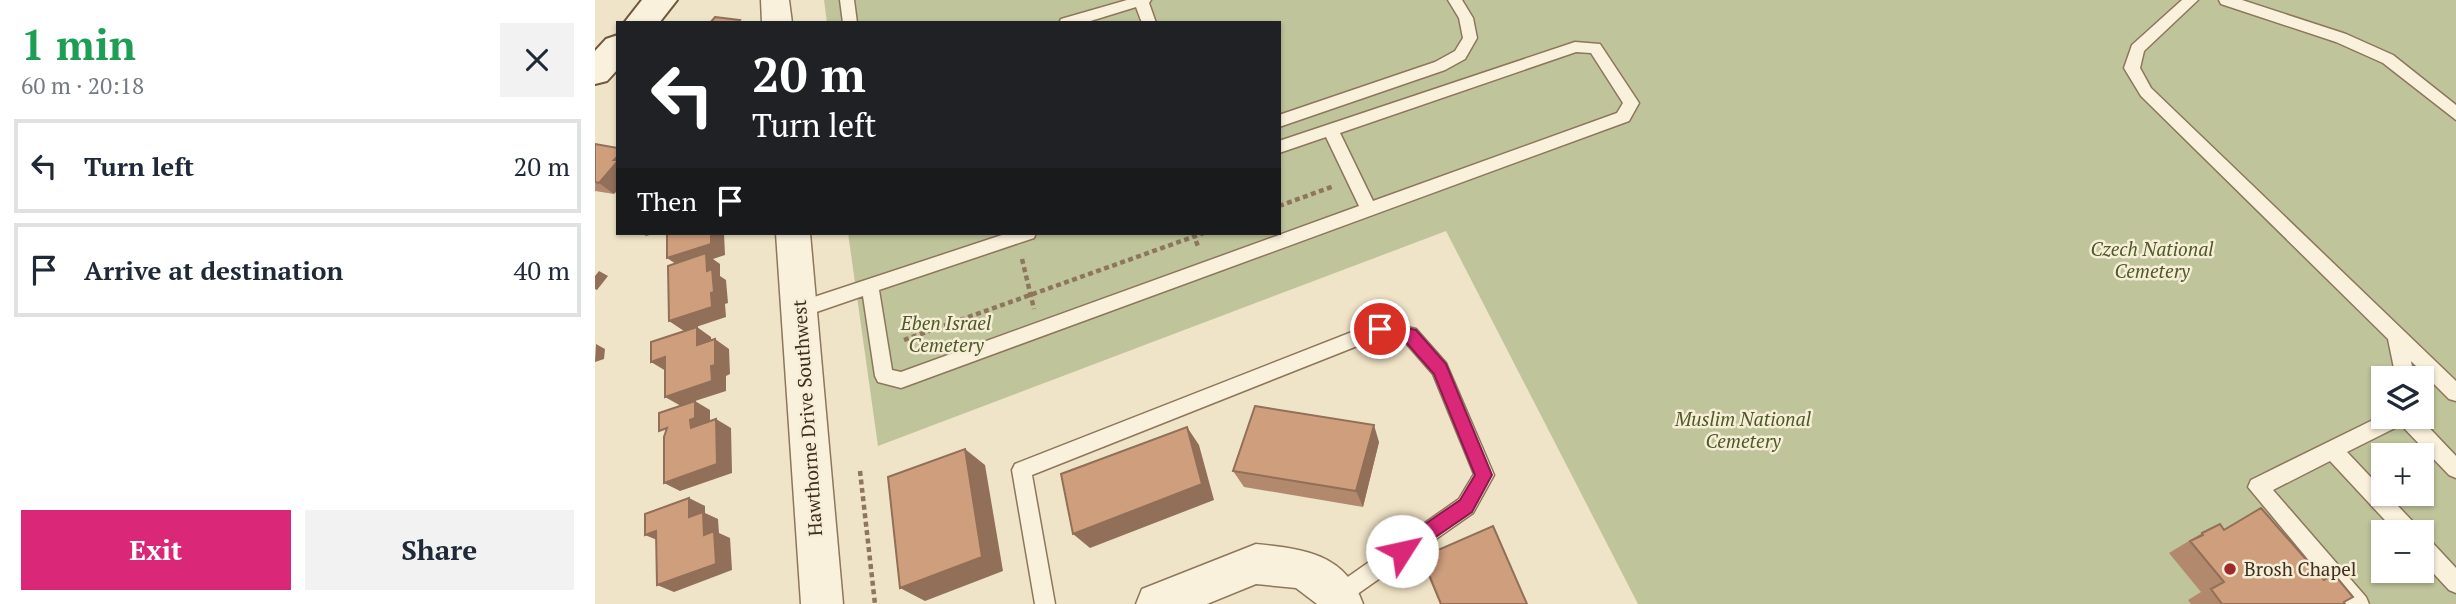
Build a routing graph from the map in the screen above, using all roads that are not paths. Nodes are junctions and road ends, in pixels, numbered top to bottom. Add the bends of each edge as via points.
1 (661, 0) edge
2 (775, 0) edge
3 (847, 0) edge
4 (1142, 0) edge
5 (1455, 0) edge
6 (2191, 0) edge
7 (2226, 0) edge
8 (642, 21) edge
9 (777, 21) edge
10 (850, 21) edge
11 (1073, 21) edge
12 (1148, 21) edge
13 (616, 49) edge
14 (595, 72) edge
15 (2456, 114) edge
16 (1281, 120) edge
17 (1331, 130) junction
18 (1281, 146) edge
19 (1369, 210) junction
20 (793, 235) edge
21 (1022, 235) edge
22 (870, 286) junction
23 (799, 310) junction
24 (2396, 335) junction
25 (2404, 366) edge
26 (2456, 393) edge
27 (2376, 429) edge
28 (2416, 429) edge
29 (2333, 450) junction
30 (2456, 468) edge
31 (2398, 520) edge
32 (2434, 559) edge
33 (2456, 583) edge
34 (1340, 600) edge
35 (822, 604) edge
36 (1045, 604) edge
37 (1157, 604) edge
38 (2359, 604) edge

1 - 8 main road
2 - 9 street
3 - 10 lane
4 - 11 lane
4 - 12 lane
5 - 16 lane via 1466,18 1470,38 1459,55 1440,66
6 - 24 lane via 2137,48 2132,68 2146,92
7 - 15 lane via 2341,38 2388,59
13 - 14 main road
17 - 18 lane
17 - 19 lane
17 - 19 lane via 1575,47 1595,48 1631,103 1623,117
19 - 22 lane via 901,380 884,376
20 - 23 street, Hawthorne Drive Southwest
21 - 22 lane
22 - 23 lane
23 - 35 street, Hawthorne Drive Southwest
24 - 25 lane
24 - 26 lane
27 - 29 lane
28 - 30 lane
29 - 31 lane
29 - 38 lane via 2258,487
32 - 33 lane
34 - 36 lane via 1466,506 1484,475 1440,369 1410,335 1380,329 1022,470
34 - 37 street via 1304,569 1257,564

